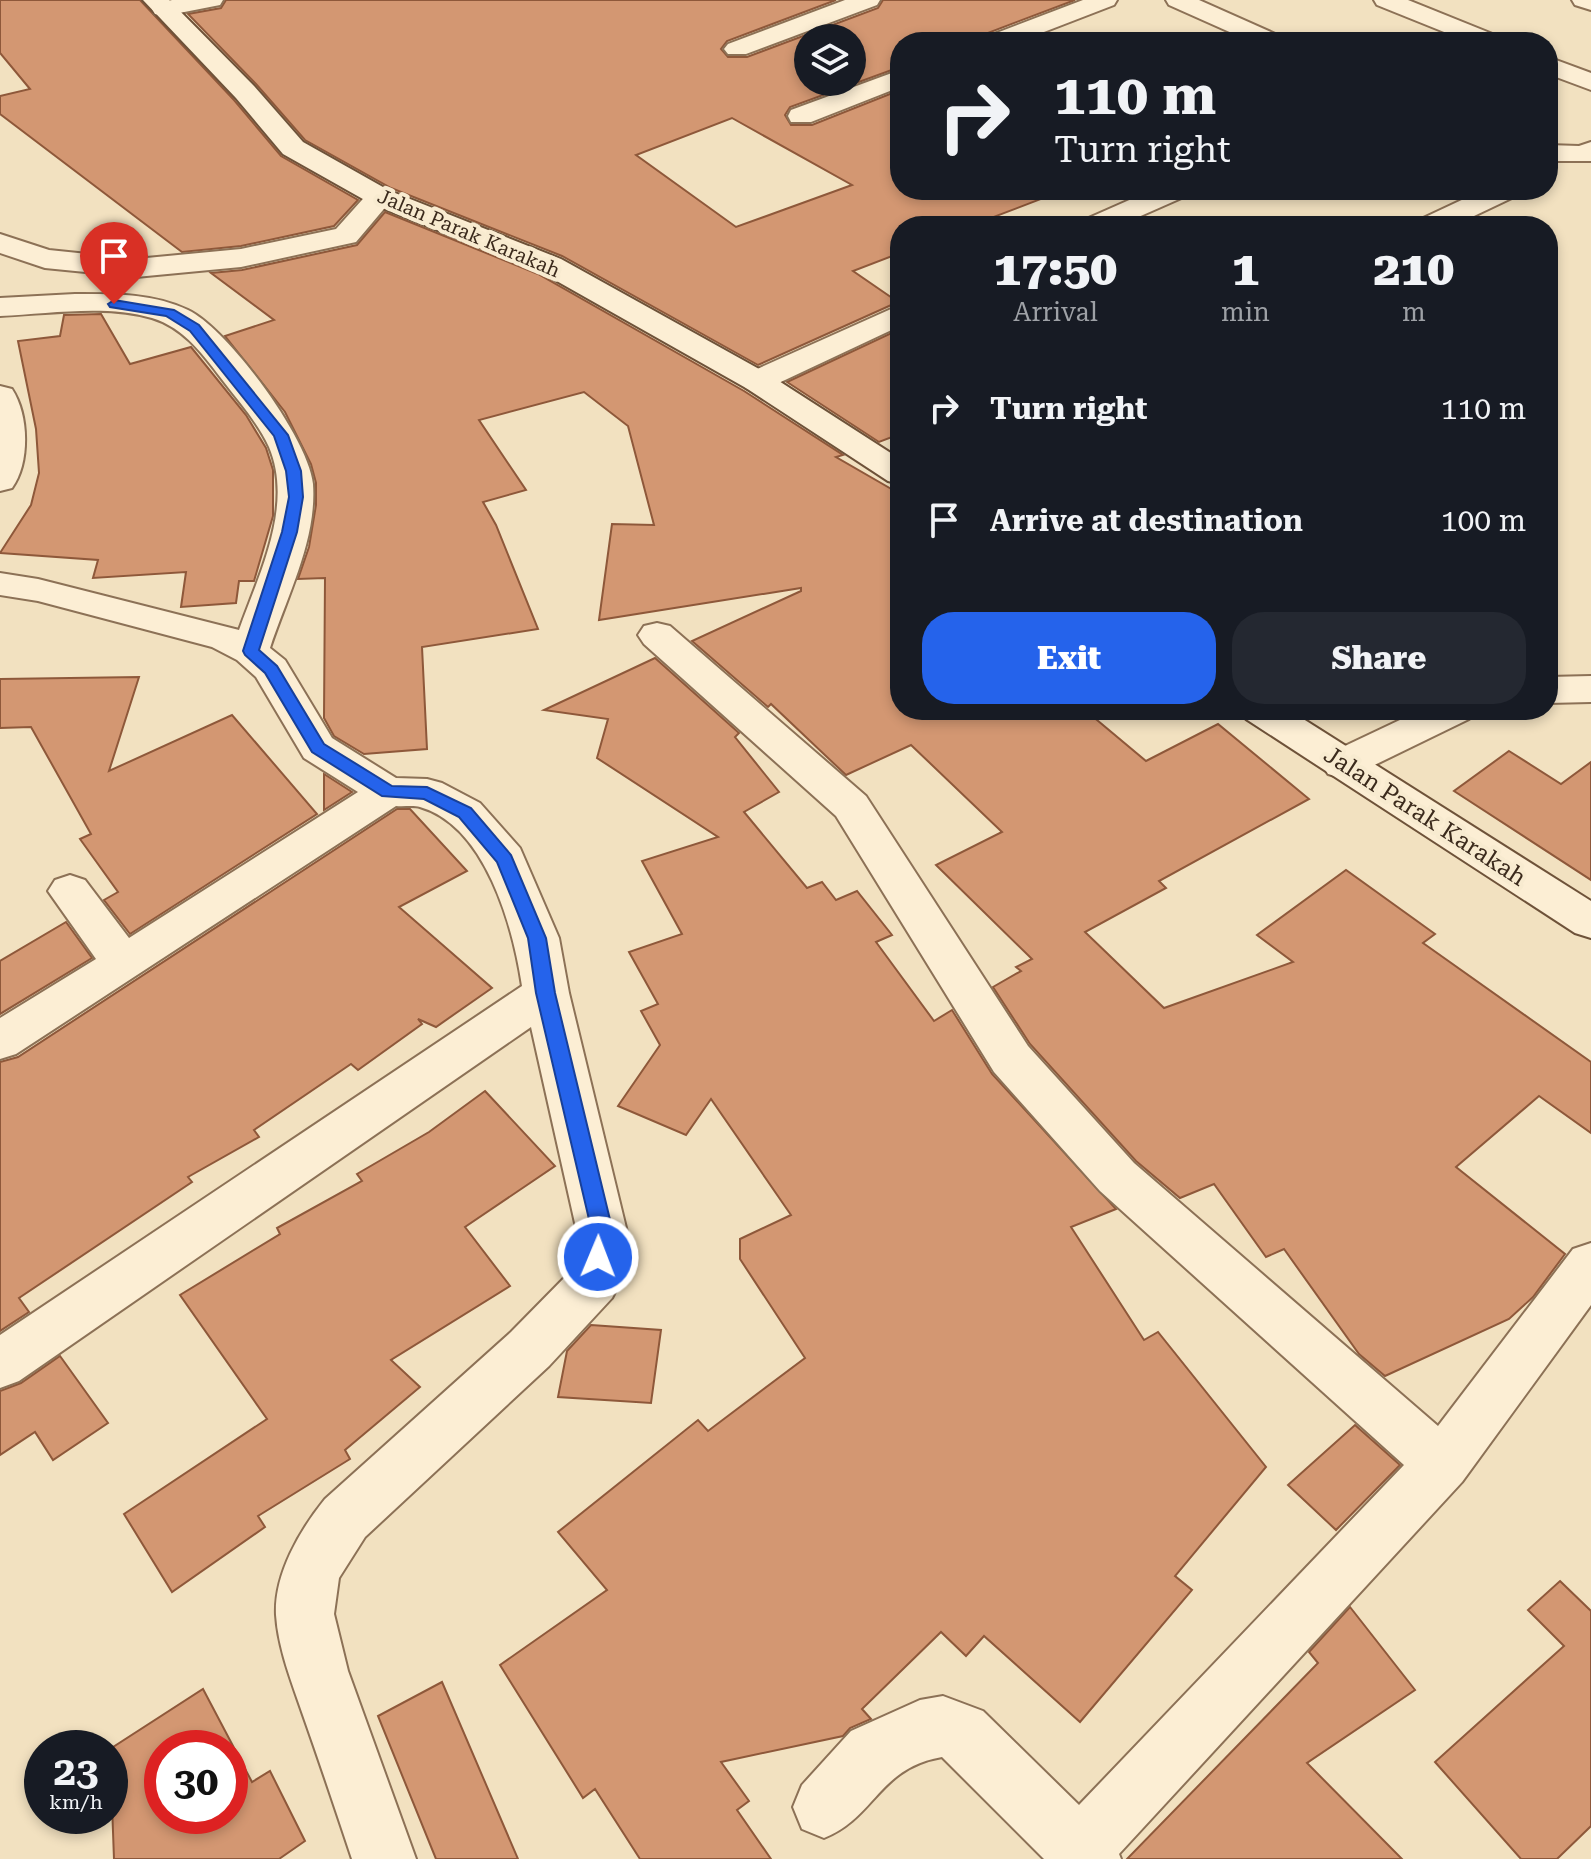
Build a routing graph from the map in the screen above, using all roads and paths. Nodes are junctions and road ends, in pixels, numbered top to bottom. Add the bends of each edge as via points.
1 (211, 0) edge
2 (868, 0) edge
3 (1105, 0) edge
4 (1178, 0) edge
5 (1386, 0) edge
6 (1584, 0) edge
7 (1591, 3) edge
8 (159, 4) edge
9 (791, 6) dead end
10 (817, 18) junction
11 (1021, 32) edge
12 (1240, 32) edge
13 (1466, 32) edge
14 (737, 49) dead end
15 (1558, 69) edge
16 (890, 82) edge
17 (1591, 82) edge
18 (801, 116) dead end
19 (1587, 152) edge
20 (1558, 153) edge
21 (1558, 165) edge
22 (380, 197) junction
23 (1153, 200) edge
24 (1485, 200) edge
25 (1117, 216) edge
26 (1450, 216) edge
27 (2, 247) edge
28 (0, 307) edge
29 (890, 319) edge
30 (757, 381) junction
31 (0, 396) edge
32 (890, 467) edge
33 (0, 481) edge
34 (0, 584) edge
35 (657, 635) dead end
36 (250, 651) junction
37 (1591, 689) edge
38 (1558, 690) edge
39 (1275, 720) edge
40 (1434, 720) edge
41 (1342, 764) junction
42 (388, 792) junction
43 (70, 891) dead end
44 (1591, 922) edge
45 (124, 963) junction
46 (546, 993) junction
47 (0, 1041) edge
48 (1591, 1265) edge
49 (0, 1364) edge
50 (1442, 1464) junction
51 (824, 1807) dead end
52 (1082, 1856) edge
53 (384, 1859) edge

1 - 8 street
2 - 10 street
3 - 11 street
4 - 12 street
5 - 13 street
6 - 7 street
8 - 22 street, Jalan Parak Karakah via 293,148
9 - 10 street
10 - 14 street
15 - 17 street
16 - 18 street
19 - 20 street
19 - 21 street
22 - 27 street via 346,236 241,258 136,268 45,259
22 - 30 street, Jalan Parak Karakah via 550,265
23 - 25 street
24 - 26 street
28 - 36 street via 114,304 169,313 195,328 265,413 288,451 296,497 290,532
29 - 30 street
30 - 32 street, Jalan Parak Karakah
31 - 33 street via 10,448
34 - 36 street via 225,638
35 - 50 street via 851,806 1011,1059 1117,1177
36 - 42 street via 271,669 318,748
37 - 38 street
39 - 41 street, Jalan Parak Karakah
40 - 41 street
41 - 44 street, Jalan Parak Karakah
42 - 45 street
42 - 46 street via 427,793 465,813 505,859 537,938
43 - 45 street
45 - 47 street
46 - 49 street
46 - 53 street via 602,1232 594,1282 530,1349 345,1518 311,1574 305,1614 318,1671
48 - 50 street
50 - 52 street
51 - 52 street via 873,1753 920,1730 943,1726 961,1733

